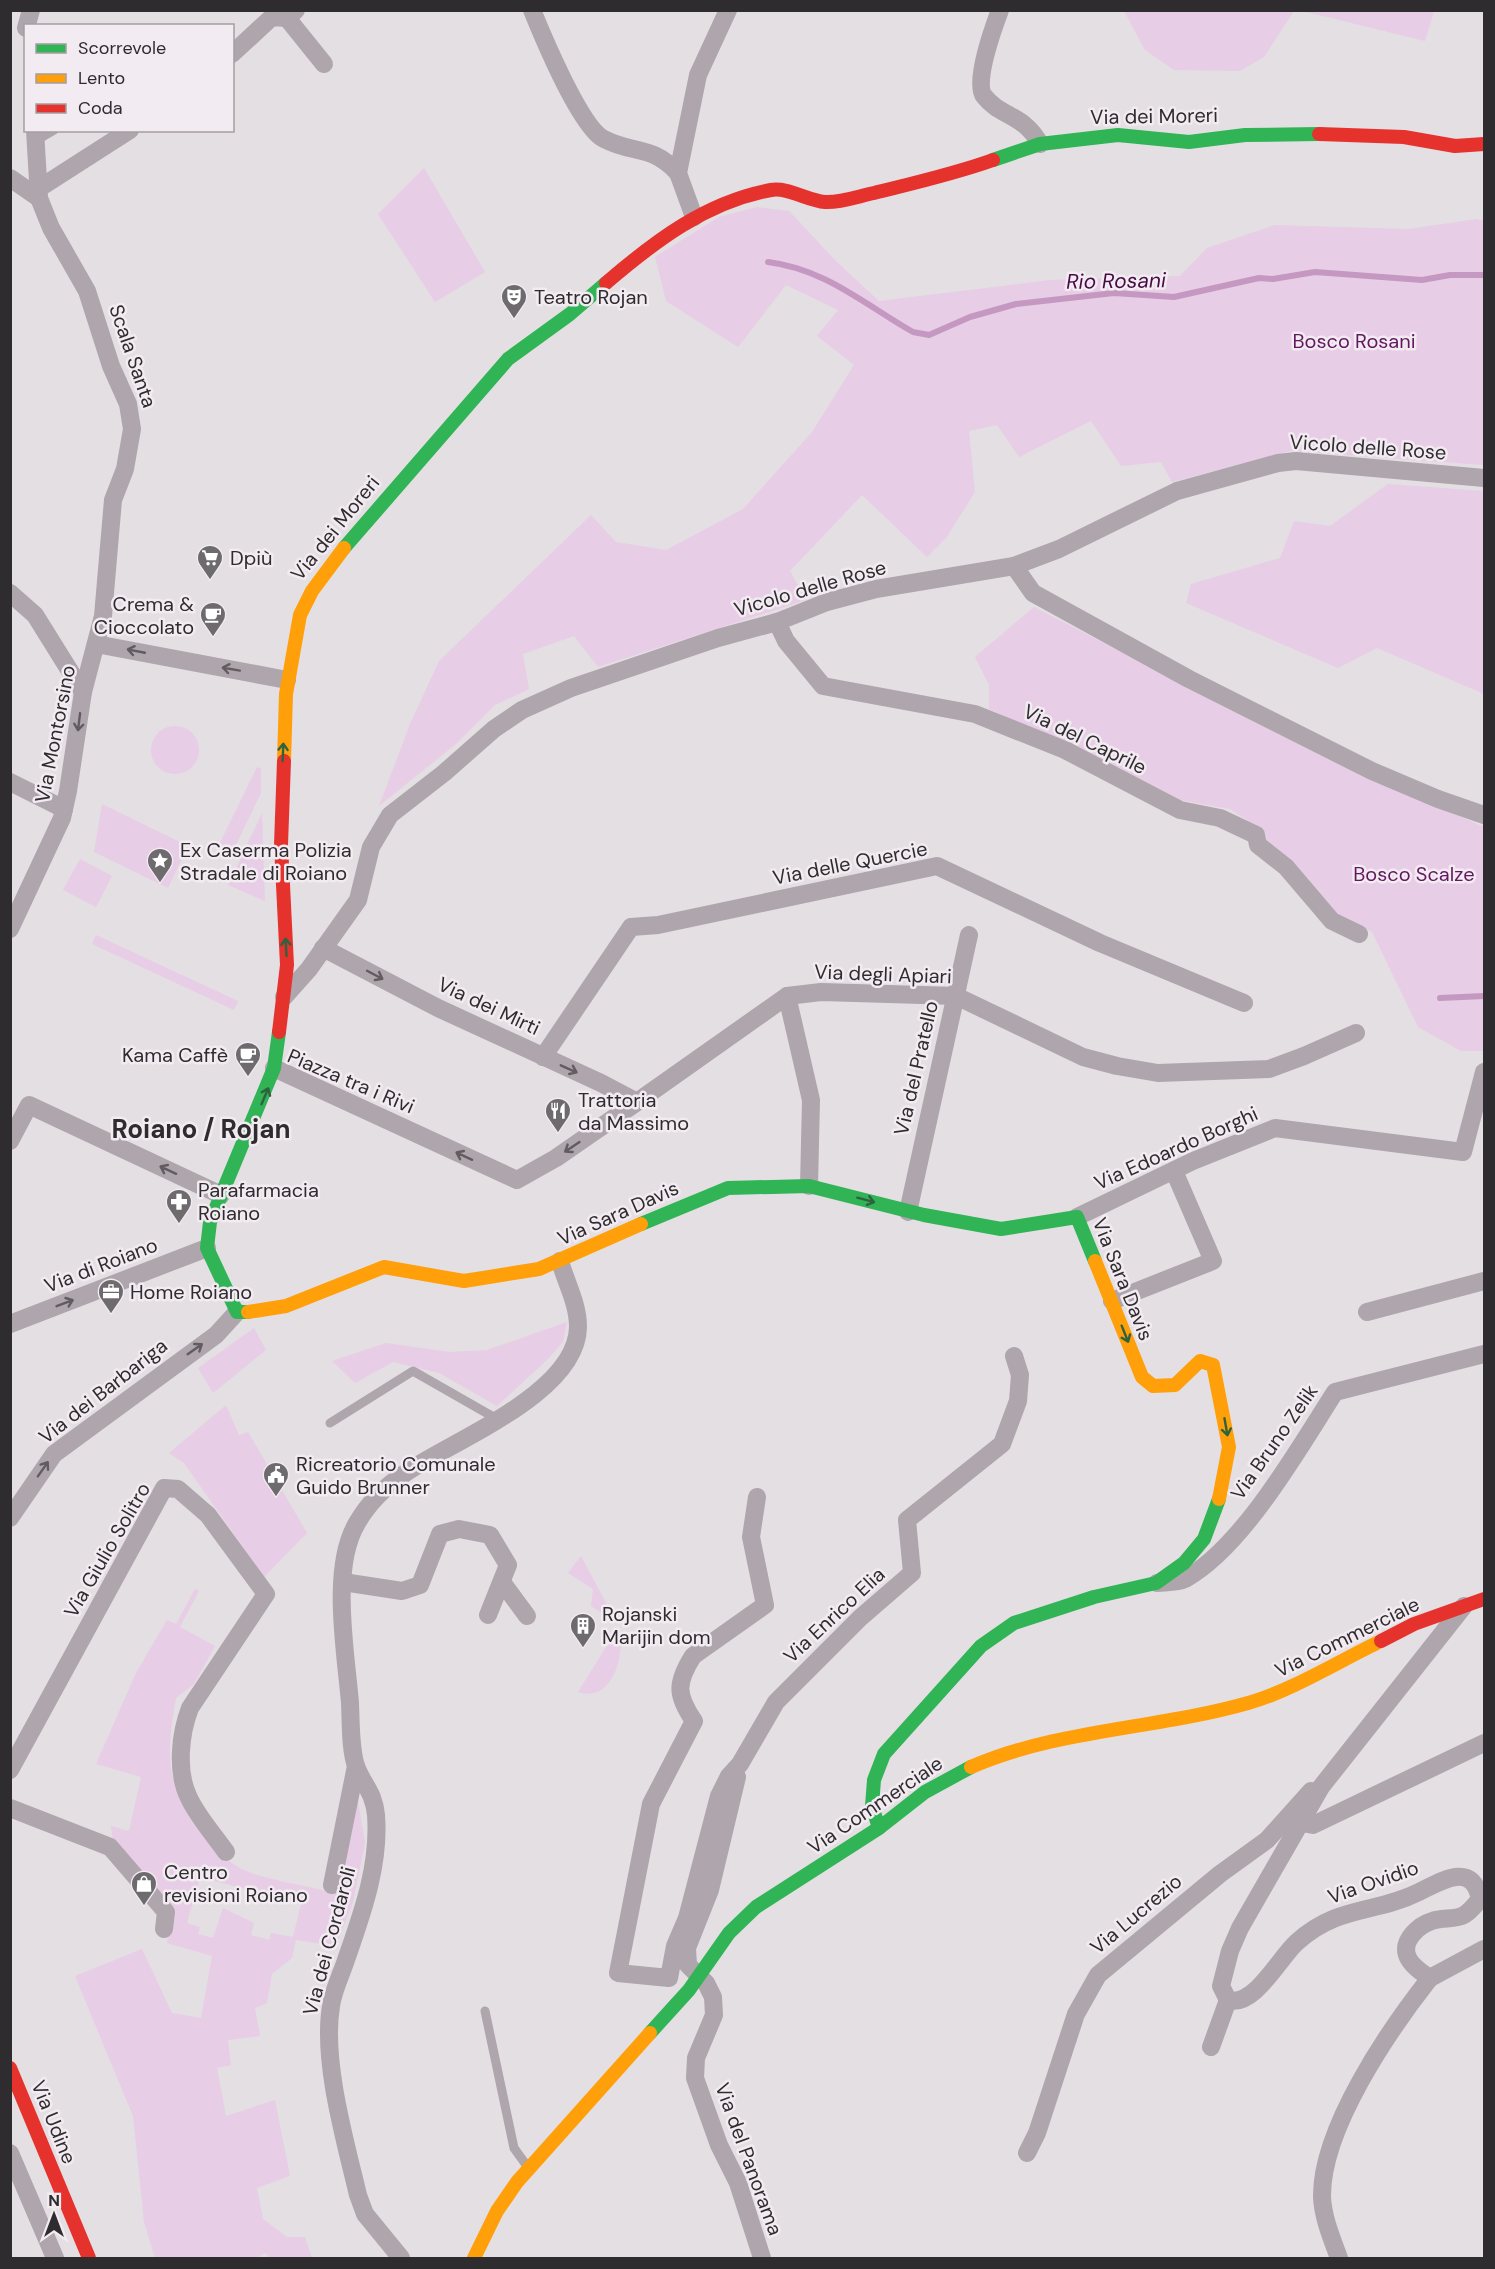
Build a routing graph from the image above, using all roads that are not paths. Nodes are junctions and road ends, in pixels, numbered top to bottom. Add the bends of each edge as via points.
1 (532, 10) edge
2 (728, 10) edge
3 (1000, 10) edge
4 (292, 14) edge
5 (234, 52) edge
6 (324, 64) dead end
7 (127, 132) edge
8 (35, 136) edge
9 (1040, 144) junction
10 (1485, 144) edge
11 (678, 173) junction
12 (10, 178) edge
13 (38, 194) junction
14 (694, 217) junction
15 (1485, 478) edge
16 (1014, 567) junction
17 (10, 593) edge
18 (777, 622) junction
19 (96, 644) junction
20 (287, 680) junction
21 (83, 692) junction
22 (10, 782) edge
23 (64, 809) junction
24 (1485, 815) edge
25 (10, 929) edge
26 (1359, 934) dead end
27 (969, 935) dead end
28 (323, 948) junction
29 (786, 996) junction
30 (956, 996) junction
31 (284, 997) junction
32 (1244, 1004) dead end
33 (1356, 1033) dead end
34 (543, 1057) junction
35 (274, 1068) junction
36 (1485, 1072) edge
37 (637, 1102) junction
38 (10, 1141) edge
39 (1174, 1170) junction
40 (517, 1180) joint
41 (809, 1186) junction
42 (221, 1195) junction
43 (908, 1212) junction
44 (1077, 1217) junction
45 (207, 1248) junction
46 (560, 1261) junction
47 (1485, 1281) edge
48 (1112, 1301) junction
49 (237, 1312) junction
50 (1367, 1312) dead end
51 (10, 1324) edge
52 (1485, 1354) edge
53 (1014, 1356) dead end
54 (498, 1419) junction
55 (330, 1423) dead end
56 (757, 1497) dead end
57 (10, 1518) edge
58 (343, 1582) junction
59 (502, 1582) junction
60 (1156, 1583) junction
61 (1485, 1599) edge
62 (1465, 1605) junction
63 (489, 1614) dead end
64 (527, 1616) dead end
65 (1485, 1743) edge
66 (740, 1764) junction
67 (356, 1766) junction
68 (10, 1770) edge
69 (1321, 1787) junction
70 (10, 1808) edge
71 (1302, 1823) junction
72 (879, 1827) junction
73 (226, 1852) dead end
74 (332, 1885) dead end
75 (164, 1929) dead end
76 (1485, 1949) edge
77 (698, 1976) junction
78 (669, 1978) junction
79 (1430, 1978) junction
80 (1228, 2000) junction
81 (678, 2001) junction
82 (485, 2011) dead end
83 (1211, 2047) dead end
84 (10, 2068) edge
85 (10, 2153) edge
86 (1027, 2153) dead end
87 (528, 2169) junction
88 (55, 2259) edge
89 (89, 2259) edge
90 (401, 2259) edge
91 (474, 2259) edge
92 (762, 2259) edge
93 (1339, 2259) edge

1 - 11 street via 591,128 601,138 659,155
2 - 11 street via 698,75
3 - 9 street via 980,89 984,98 1026,124
4 - 5 street via 272,17
4 - 6 street
7 - 13 street
8 - 13 street, Scala Santa
9 - 10 street, Via dei Moreri via 1118,135 1189,142 1245,135 1358,134 1455,146
9 - 14 street, Via dei Moreri via 953,174 847,199 825,202 774,189
11 - 14 street
12 - 13 street
13 - 19 street, Scala Santa via 51,228 87,291 131,415 130,450 112,500 103,616
14 - 20 street, Via dei Moreri via 646,249 499,368 320,578 300,615
15 - 16 street, Vicolo delle Rose via 1296,461 1278,463 1177,491
16 - 18 street, Vicolo delle Rose via 876,589
16 - 24 street via 1033,594 1189,679 1372,771
17 - 21 street via 35,615
18 - 26 street, Via del Caprile via 786,641 823,686 975,714 1065,750 1180,810 1220,818 1256,835 1258,845 1286,867 1332,921
18 - 28 street, Vicolo delle Rose via 571,688 504,721 390,815 371,847 358,900
20 -> 19 street
19 - 21 street, Via Montorsino
31 -> 20 street, Via dei Moreri via 287,965 281,845
21 -> 23 street, Via Montorsino
22 - 23 street
23 - 25 street, Via Montorsino
27 - 30 street, Via del Pratello
28 - 31 street, Vicolo delle Rose
28 -> 34 street, Via dei Mirti
29 - 30 street, Via degli Apiari via 821,992
29 - 37 street, Via degli Apiari
29 - 41 street via 811,1100
30 - 33 street, Via degli Apiari via 1083,1057 1158,1072 1269,1069
30 - 43 street, Via del Pratello
31 - 35 street, Via dei Moreri
32 - 34 street, Via delle Quercie via 1100,943 937,866 658,925 631,927
34 -> 37 street, Via dei Mirti
40 -> 35 street, Piazza tra i Rivi
42 -> 35 street, Piazza tra i Rivi
36 - 39 street, Via Edoardo Borghi via 1462,1152 1275,1128
37 -> 40 street, Via degli Apiari
42 -> 38 street via 29,1105
39 - 44 street, Via Edoardo Borghi
39 - 48 street via 1213,1261
41 -> 43 street, Via Sara Davis
41 - 46 street, Via Sara Davis via 728,1188
42 - 45 street, Piazza tra i Rivi via 210,1222
43 - 44 street, Via Sara Davis via 1001,1229
44 - 48 street, Via Sara Davis
45 - 49 street
51 -> 45 street, Via di Roiano
46 - 49 street, Via Sara Davis via 539,1269 464,1281 384,1267 285,1306
46 - 54 street, Via dei Cordaroli via 578,1312 574,1348 552,1378
47 - 50 street
48 -> 60 street, Via Sara Davis via 1142,1377 1153,1386 1175,1385 1200,1361 1213,1365 1229,1448 1223,1489 1204,1539 1184,1563
57 -> 49 street, Via dei Barbariga via 54,1454 216,1335
52 - 60 street, Via Bruno Zelik via 1335,1392 1262,1500 1212,1560 1182,1580
53 - 66 street, Via Enrico Elia via 1020,1376 1018,1401 1002,1444 908,1520 912,1573 776,1702
54 - 55 lane via 413,1371
54 - 58 street, Via dei Cordaroli via 405,1473 374,1500 356,1525 346,1552
56 - 78 street via 751,1537 765,1605 693,1656 685,1668 679,1690 683,1706 694,1721 651,1804 618,1973
58 - 59 street via 402,1591 420,1585 440,1534 459,1529 490,1535 508,1565
58 - 67 street, Via dei Cordaroli
59 - 63 street
59 - 64 street
60 - 72 street, Via Sara Davis via 1094,1597 1014,1623 981,1646 884,1754 874,1780 872,1806
61 - 62 street, Via Commerciale
62 - 69 street
62 - 72 street, Via Commerciale via 1414,1623 1249,1703 991,1758 925,1792
65 - 71 street via 1313,1825
66 - 77 street, Via Enrico Elia via 710,1890 687,1948 688,1965
66 - 78 street, Via Enrico Elia via 719,1796
67 - 74 street, Via dei Cordaroli
67 - 90 street, Via dei Cordaroli via 370,1789 377,1843 362,1912 331,2003 328,2035 358,2195 365,2214
68 - 73 street, Via Giulio Solitro via 164,1488 178,1489 208,1515 266,1594 184,1723 183,1782 189,1799
69 - 71 street
69 - 86 street, Via Lucrezio via 1310,1792 1267,1840 1098,1975 1076,2014
70 - 75 street via 110,1847 166,1912
71 - 80 street via 1230,1951 1221,1986
72 - 77 street, Via Commerciale via 756,1907 729,1933
76 - 79 street
77 - 81 street, Via Commerciale
77 - 92 street, Via del Panorama via 713,1996 714,2015 696,2058 695,2078 719,2145 738,2183
78 - 81 street
79 - 80 street, Via Ovidio via 1416,1969 1407,1955 1408,1941 1417,1929 1431,1921 1462,1917 1473,1909 1480,1899 1469,1878 1459,1875 1409,1897 1347,1912 1323,1923 1282,1956 1244,2001
79 - 93 street via 1376,2053 1347,2110 1326,2167 1322,2197
80 - 83 street
81 - 87 street, Via Commerciale
82 - 87 lane via 514,2148
84 - 89 street, Via Udine
85 - 88 street
87 - 91 street, Via Commerciale via 497,2211

